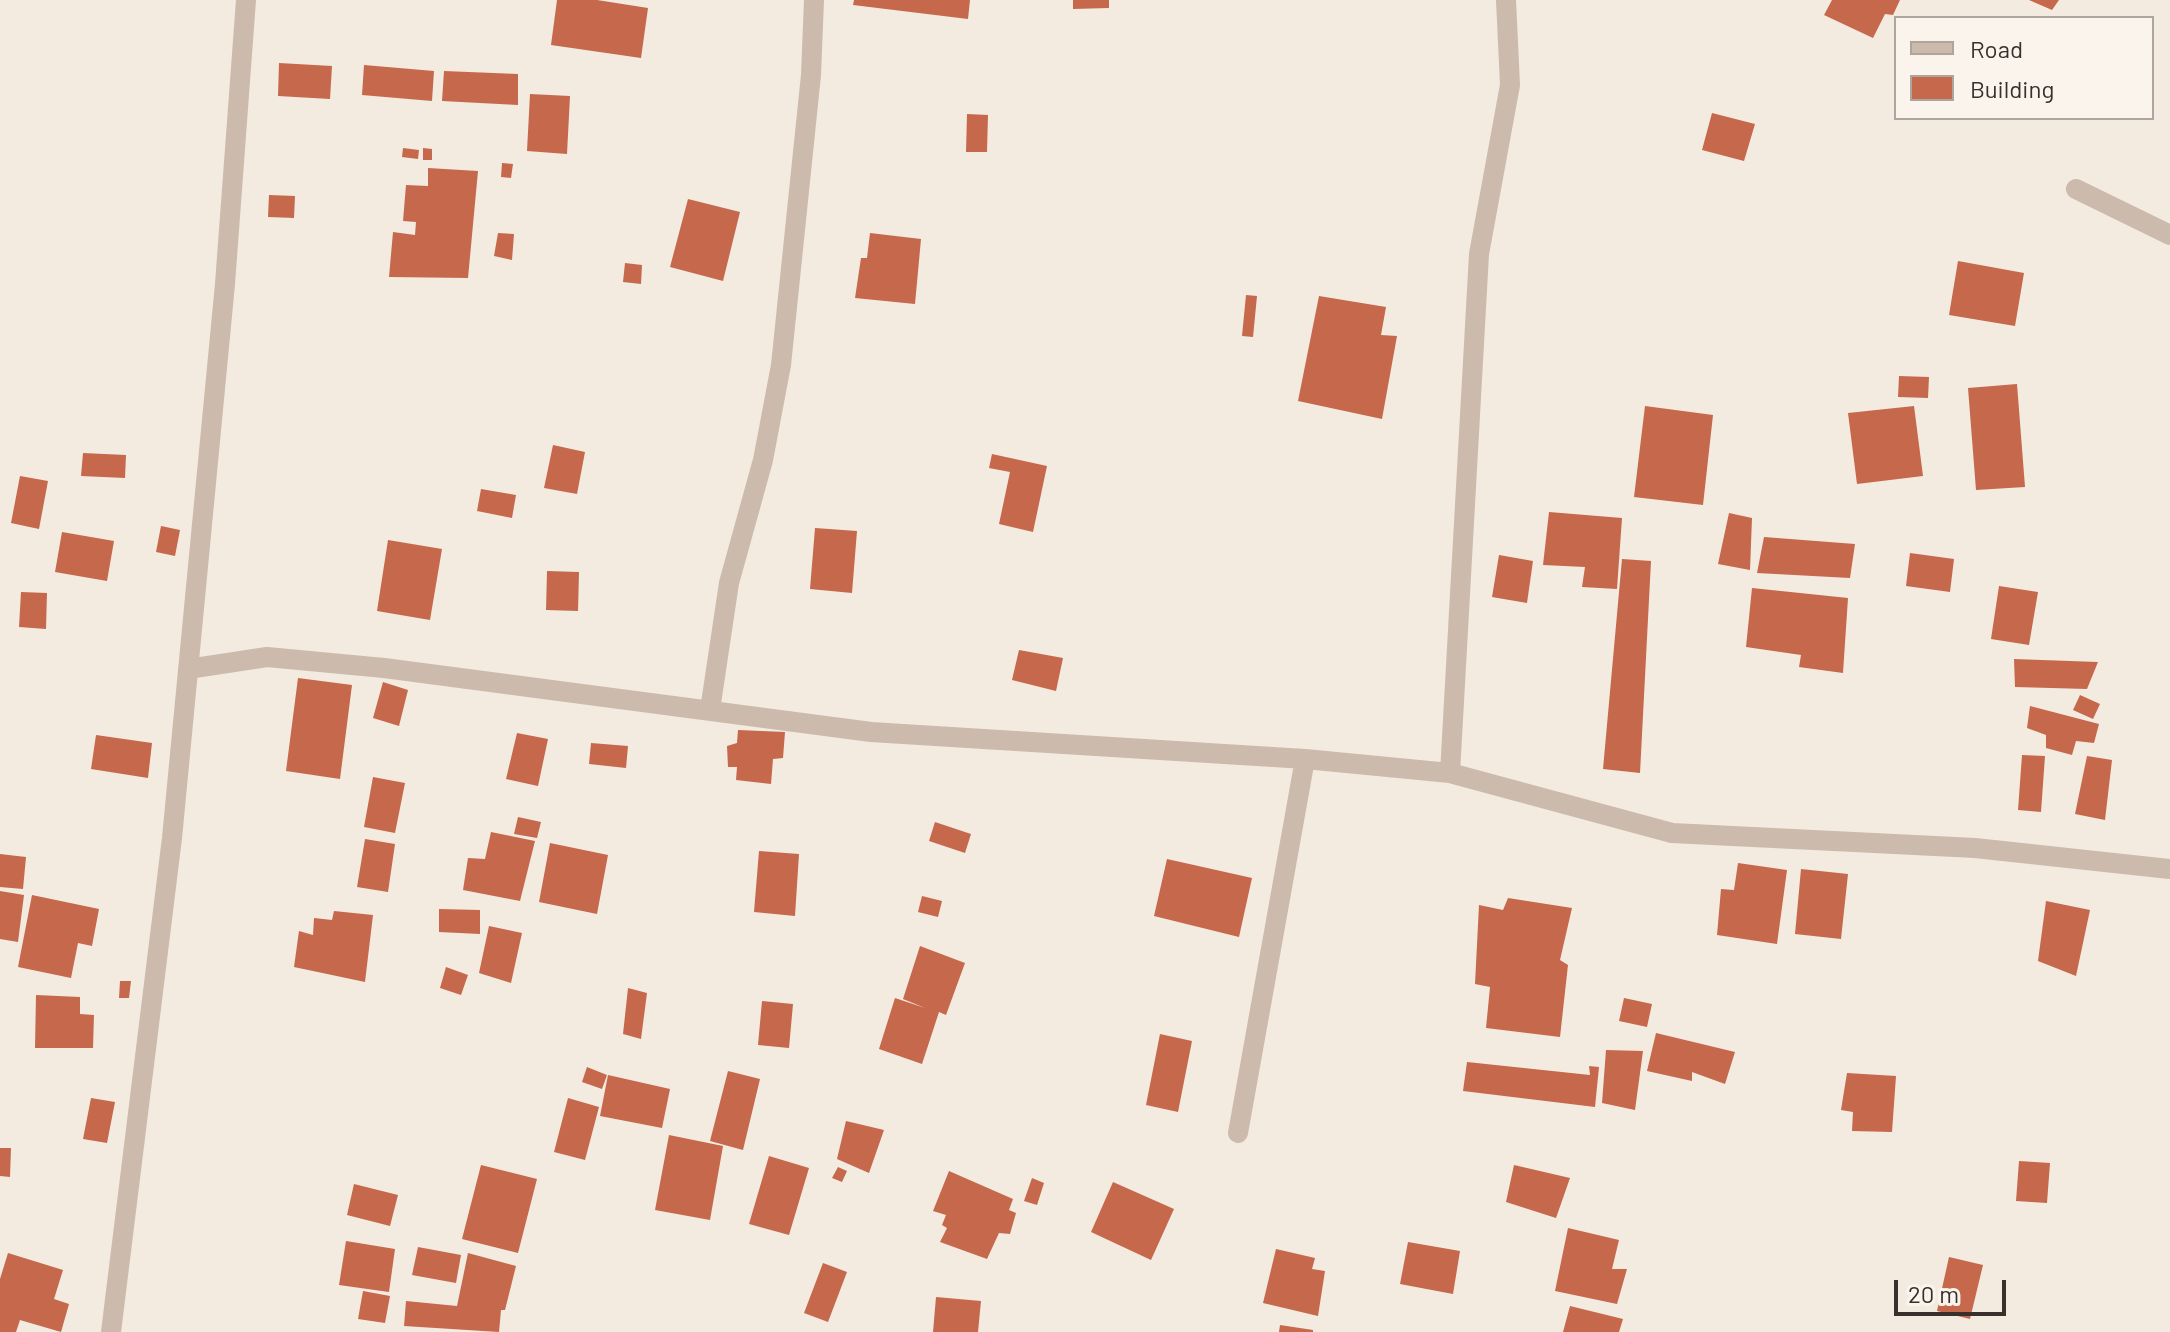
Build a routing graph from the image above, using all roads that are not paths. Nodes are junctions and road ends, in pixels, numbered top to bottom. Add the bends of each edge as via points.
1 (246, 0) edge
2 (814, 0) edge
3 (1506, 0) edge
4 (2076, 189) dead end
5 (2170, 235) edge
6 (188, 669) junction
7 (710, 710) junction
8 (1305, 759) junction
9 (1450, 773) junction
10 (2170, 869) edge
11 (1238, 1133) dead end
12 (111, 1332) edge

1 - 6 street
2 - 7 street via 781,365 763,460 729,583
3 - 9 street via 1510,85 1479,254
4 - 5 street
6 - 7 street via 267,657
6 - 12 street
7 - 8 street via 871,732
8 - 9 street
8 - 11 street
9 - 10 street via 1672,833 1975,848

